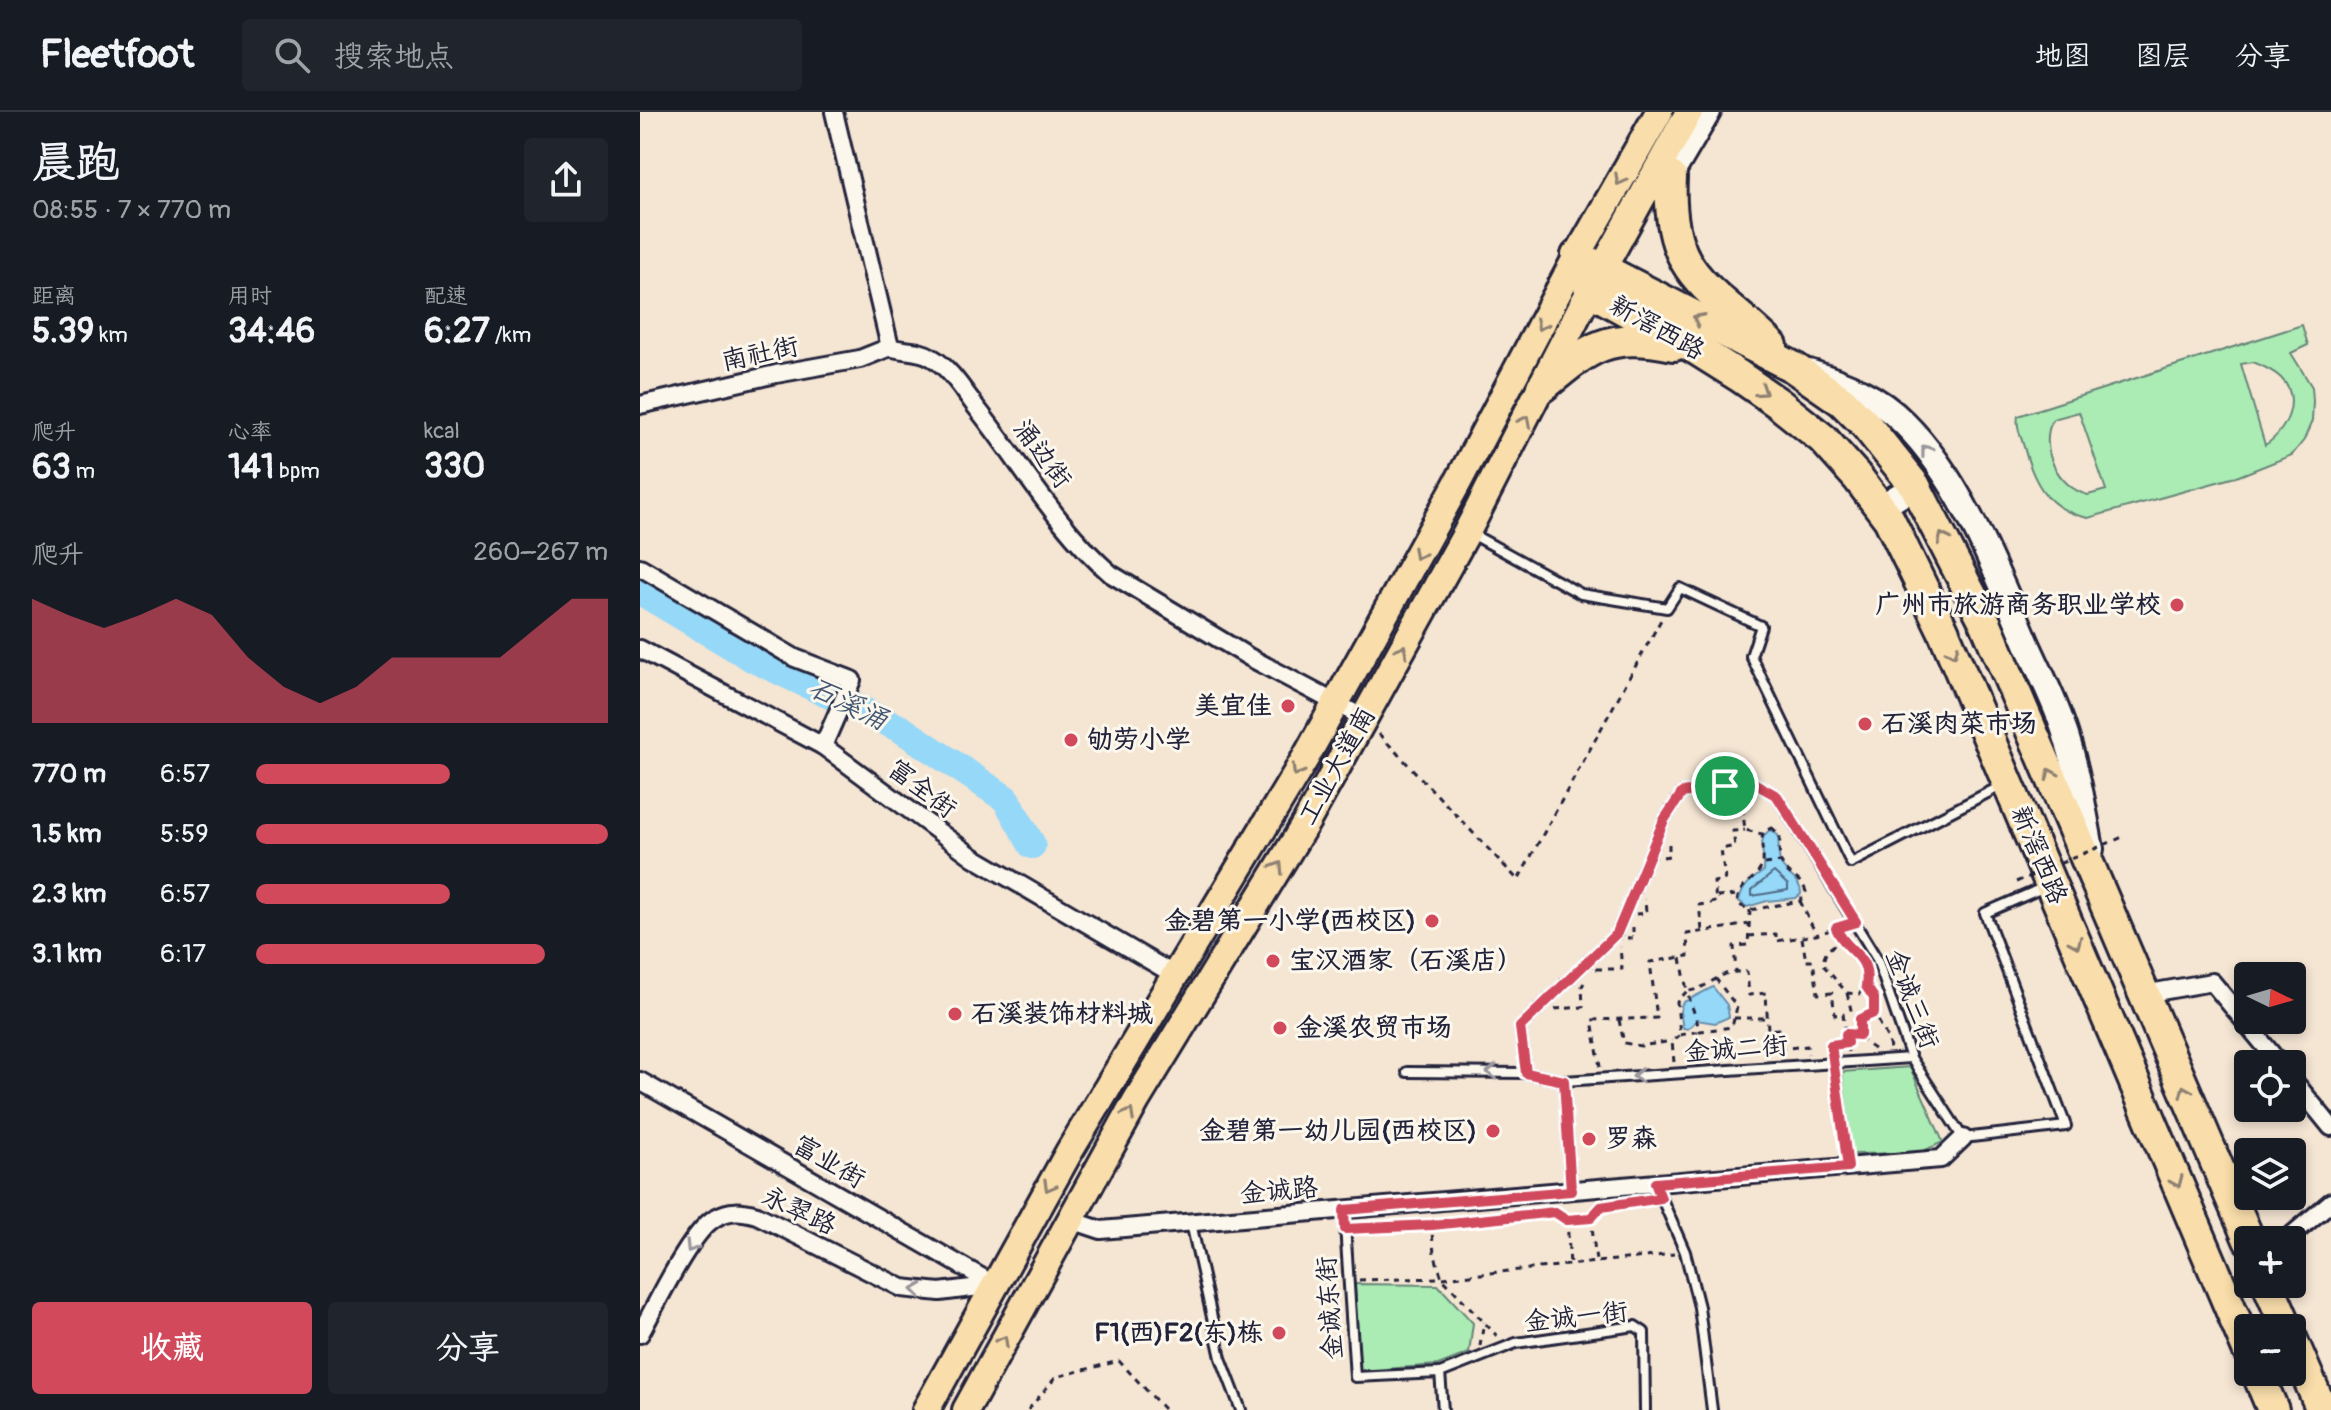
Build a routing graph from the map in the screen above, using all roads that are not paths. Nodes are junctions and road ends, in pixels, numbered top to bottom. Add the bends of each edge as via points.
1 (834, 112) edge
2 (1659, 112) edge
3 (1689, 112) edge
4 (1708, 112) edge
5 (1671, 177) junction
6 (1590, 272) junction
7 (890, 347) junction
8 (1696, 349) junction
9 (1793, 367) junction
10 (1542, 387) junction
11 (640, 405) edge
12 (1915, 486) junction
13 (1881, 507) junction
14 (1467, 532) junction
15 (640, 567) edge
16 (640, 649) edge
17 (1336, 703) junction
18 (1364, 718) junction
19 (823, 746) junction
20 (2008, 782) junction
21 (2098, 882) junction
22 (2052, 884) junction
23 (1173, 974) junction
24 (2144, 994) junction
25 (2268, 1050) edge
26 (1911, 1058) junction
27 (1407, 1072) dead end
28 (1526, 1073) junction
29 (640, 1081) edge
30 (1564, 1081) junction
31 (2306, 1096) edge
32 (2331, 1127) edge
33 (1963, 1138) junction
34 (1658, 1190) junction
35 (1571, 1191) junction
36 (2331, 1202) edge
37 (1344, 1210) junction
38 (1071, 1220) junction
39 (1191, 1223) junction
40 (2243, 1226) edge
41 (2303, 1226) edge
42 (995, 1285) junction
43 (1026, 1301) junction
44 (2234, 1317) edge
45 (640, 1334) edge
46 (2306, 1368) edge
47 (1440, 1373) junction
48 (2263, 1386) edge
49 (2324, 1404) edge
50 (926, 1410) edge
51 (966, 1410) edge
52 (1241, 1410) edge
53 (1443, 1410) edge
54 (1645, 1410) edge
55 (1712, 1410) edge
56 (2273, 1410) edge

1 - 7 street
2 -> 6 main road
3 - 6 main road, 工业大道南
4 - 5 main road
5 - 6 main road
5 - 9 highway via 1671,227 1691,269 1708,292
6 - 8 highway, 新滘西路
9 -> 6 highway, 新滘西路
6 - 10 main road, 工业大道南
6 -> 17 main road via 1457,484
7 - 11 street, 南社街 via 860,359
7 - 17 street, 涌边街 via 934,358 1075,537 1111,574
8 - 10 highway via 1645,340 1608,342 1580,356
8 -> 13 highway, 新滘西路 via 1823,439
9 - 12 highway, 新滘西路 via 1842,401
21 -> 9 main road via 2065,731 1985,546 1946,476 1905,424 1876,400 1847,383
14 -> 10 main road, 工业大道南
12 - 13 main road
21 -> 12 highway, 新滘西路 via 1986,624
13 -> 20 highway, 新滘西路 via 1922,583
18 -> 14 main road, 工业大道南
14 - 20 lane via 1581,594 1667,608 1680,588 1761,626 1751,656 1851,863
15 - 19 street via 795,658 852,680
16 - 19 street, 富全街
17 - 18 street, 涌边街
17 -> 23 main road
38 -> 18 main road, 工业大道南
19 - 23 street, 富全街 via 973,857
20 - 22 highway, 新滘西路
21 - 24 highway, 新滘西路
22 - 33 lane via 1985,913 2066,1126
22 -> 44 highway, 新滘西路
23 -> 42 main road
24 - 25 street via 2212,982
40 -> 24 highway, 新滘西路
26 - 28 lane, 金诚三街 via 1877,959 1856,922 1777,796 1752,782 1682,793 1664,820 1617,933 1520,1027
26 -> 30 lane, 金诚二街
26 - 33 lane, 金诚三街
28 -> 27 lane
28 - 30 lane
29 - 42 street, 富业街
30 - 35 lane
31 - 32 street
33 - 34 street, 金诚路 via 1941,1159
34 - 35 street, 金诚路
34 - 55 lane via 1685,1252 1699,1307
35 - 37 street, 金诚路
36 - 41 street
37 - 39 street, 金诚路
37 - 47 lane, 金诚东街 via 1355,1377
38 - 39 street, 金诚路 via 1101,1230
38 - 43 main road, 工业大道南
39 - 52 lane via 1221,1358
42 - 43 main road
42 -> 45 street, 永翠路 via 940,1292 902,1288 757,1215 729,1211 713,1218 693,1242
42 - 50 main road
51 -> 43 main road, 工业大道南
46 - 49 highway
47 - 53 lane
47 - 54 lane, 金诚一街 via 1516,1343 1635,1326 1644,1332
48 - 56 highway

